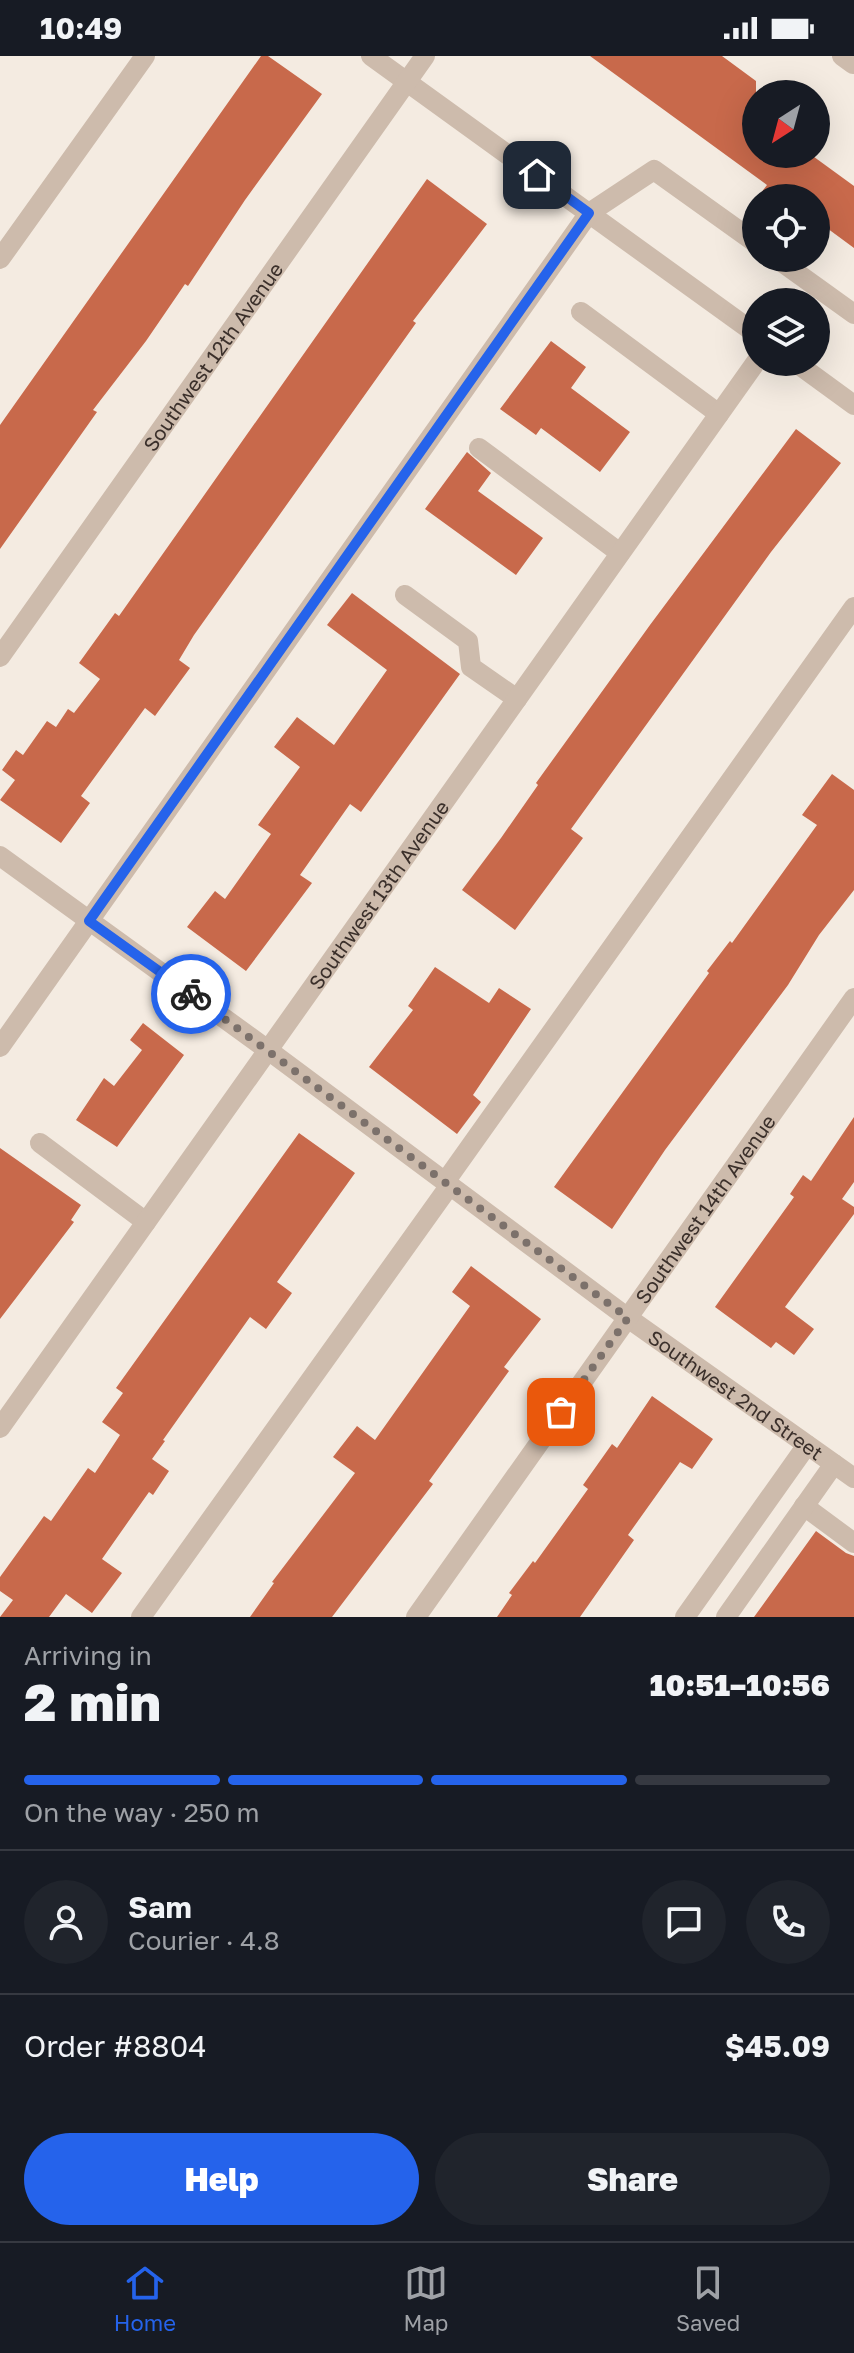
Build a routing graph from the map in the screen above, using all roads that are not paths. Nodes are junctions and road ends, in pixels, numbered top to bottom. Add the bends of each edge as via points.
1 (145, 56) edge
2 (371, 56) edge
3 (425, 56) edge
4 (842, 56) edge
5 (854, 62) edge
6 (407, 82) junction
7 (589, 213) junction
8 (742, 233) edge
9 (0, 259) edge
10 (796, 272) edge
11 (581, 312) dead end
12 (854, 314) edge
13 (742, 324) edge
14 (746, 376) edge
15 (815, 376) edge
16 (854, 378) edge
17 (848, 400) edge
18 (719, 414) junction
19 (479, 448) dead end
20 (620, 553) junction
21 (405, 595) dead end
22 (854, 607) edge
23 (0, 657) edge
24 (517, 699) junction
25 (0, 856) edge
26 (89, 921) junction
27 (854, 998) edge
28 (0, 1047) edge
29 (268, 1050) junction
30 (40, 1143) dead end
31 (447, 1184) junction
32 (146, 1222) junction
33 (628, 1318) junction
34 (0, 1428) edge
35 (807, 1445) junction
36 (834, 1464) junction
37 (854, 1478) edge
38 (804, 1506) junction
39 (854, 1543) edge
40 (141, 1617) edge
41 (416, 1617) edge
42 (685, 1617) edge
43 (726, 1617) edge

1 - 9 street
2 - 6 street
3 - 6 street, Southwest 12th Avenue
4 - 5 street
6 - 7 street
6 - 23 street, Southwest 12th Avenue
7 - 8 street via 654,170
7 - 13 street
7 - 26 street
10 - 12 street
11 - 18 street
14 - 18 street, Southwest 13th Avenue
15 - 17 street
16 - 17 street
18 - 20 street, Southwest 13th Avenue
19 - 20 street
20 - 24 street, Southwest 13th Avenue
21 - 24 street via 468,641 471,667
22 - 31 street
24 - 29 street, Southwest 13th Avenue
25 - 26 street, Southwest 2nd Street
26 - 28 street
26 - 29 street, Southwest 2nd Street
27 - 33 street, Southwest 14th Avenue
29 - 31 street, Southwest 2nd Street
29 - 32 street, Southwest 13th Avenue
30 - 32 street
31 - 33 street, Southwest 2nd Street
31 - 40 street
32 - 34 street, Southwest 13th Avenue
33 - 35 street, Southwest 2nd Street
33 - 41 street, Southwest 14th Avenue
35 - 36 street, Southwest 2nd Street
35 - 42 street
36 - 37 street, Southwest 2nd Street
36 - 38 street
38 - 39 street
38 - 43 street

